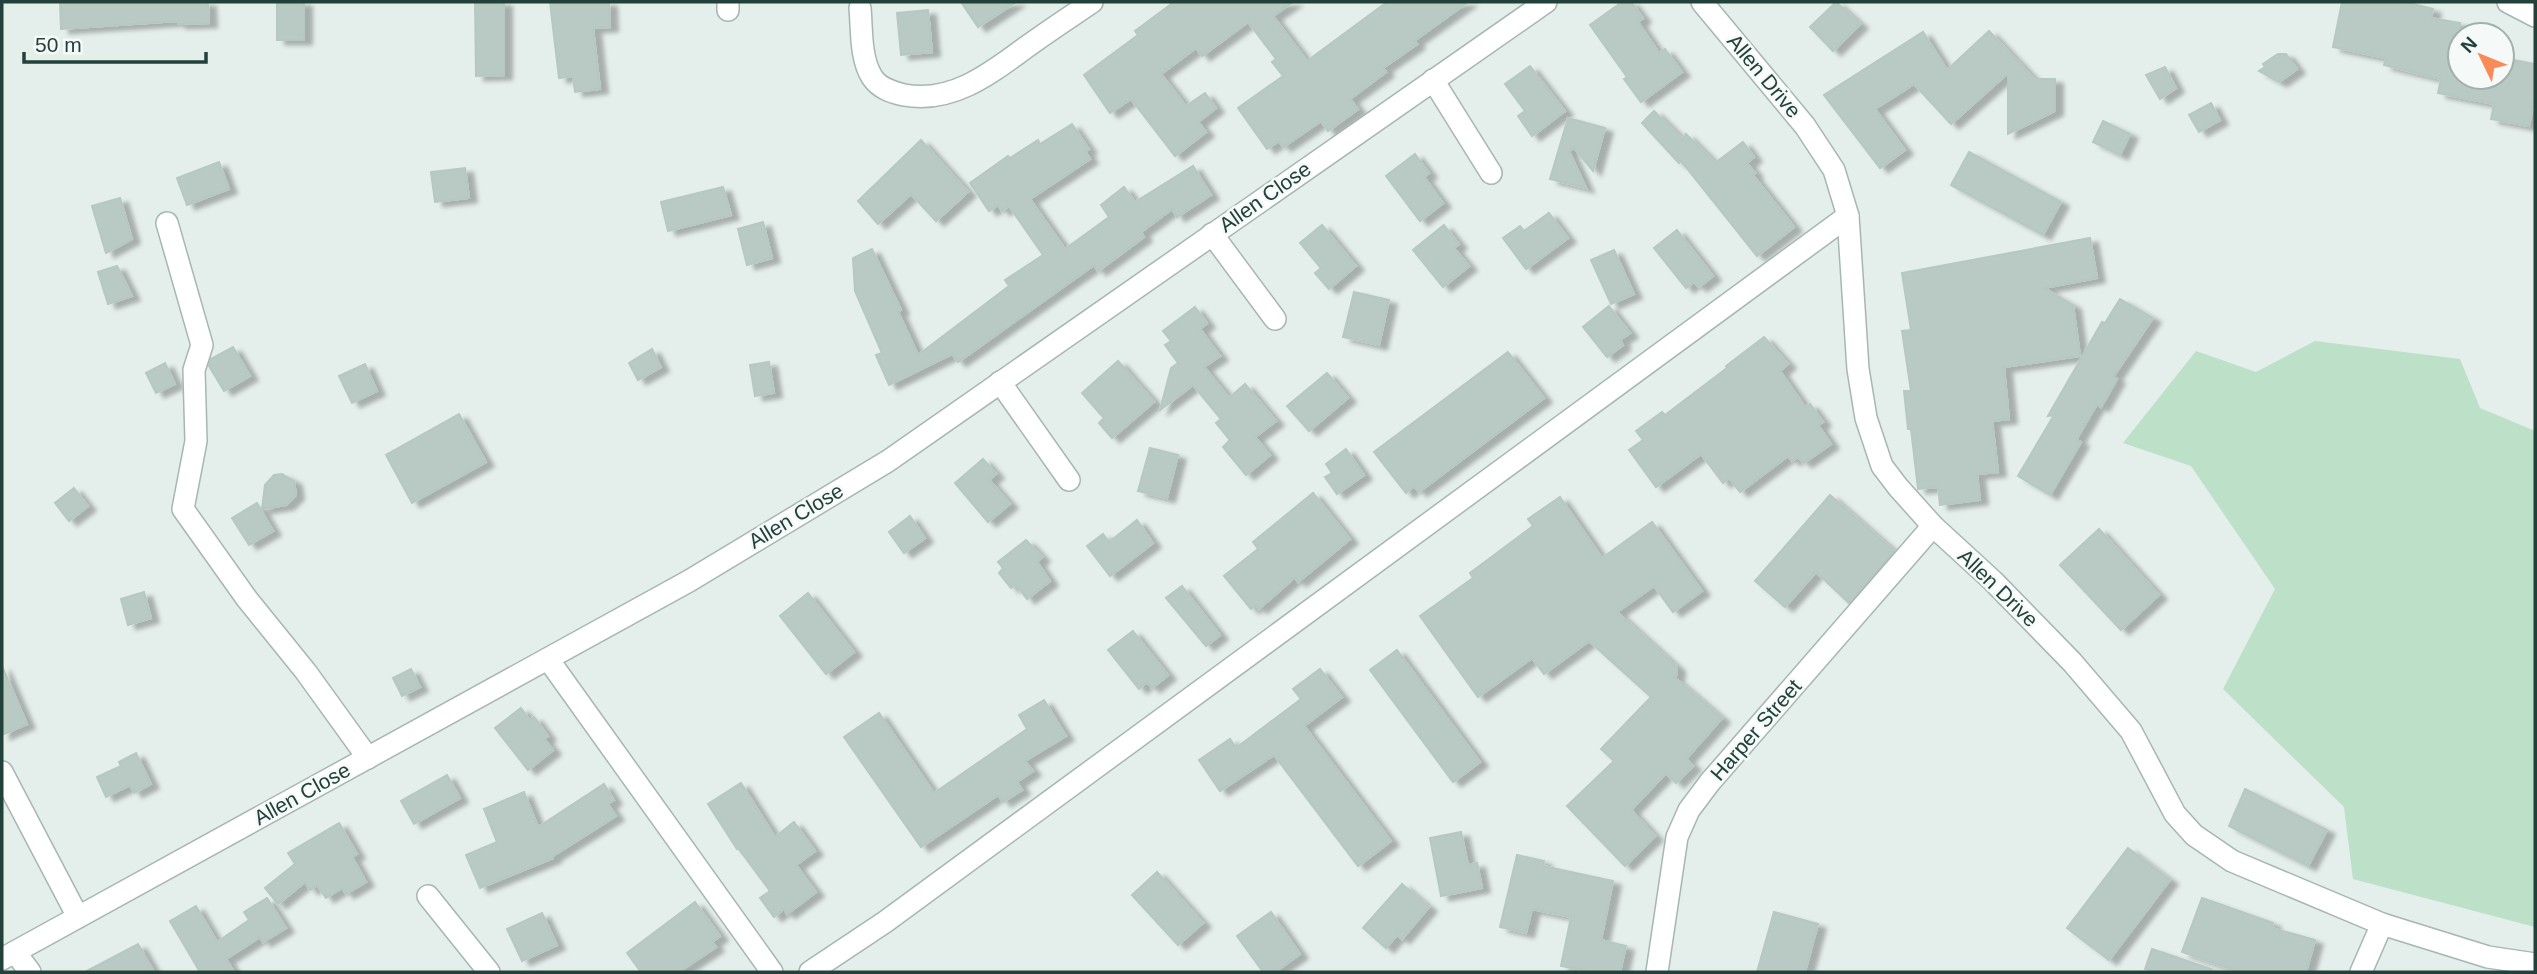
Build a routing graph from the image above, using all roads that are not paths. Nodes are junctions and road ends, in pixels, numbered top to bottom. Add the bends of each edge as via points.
1 (1092, 2) edge
2 (1546, 2) edge
3 (1702, 2) edge
4 (2508, 2) edge
5 (860, 8) dead end
6 (2535, 16) edge
7 (1433, 80) junction
8 (1491, 173) dead end
9 (1848, 216) junction
10 (167, 223) dead end
11 (1212, 234) junction
12 (1275, 319) dead end
13 (1000, 382) junction
14 (1069, 480) dead end
15 (1933, 526) junction
16 (548, 659) junction
17 (368, 758) junction
18 (2, 772) edge
19 (428, 896) dead end
20 (78, 917) junction
21 (2382, 924) junction
22 (8, 956) edge
23 (2535, 964) edge
24 (830, 966) edge
25 (30, 972) edge
26 (489, 972) edge
27 (772, 972) edge
28 (810, 972) edge
29 (1657, 972) edge
30 (2361, 972) edge

1 - 5 street via 964,88 909,96 884,89 873,79 864,50
2 - 7 street, Allen Close
3 - 9 street, Allen Drive via 1819,144 1834,170
4 - 6 street
7 - 8 street
7 - 11 street, Allen Close
9 - 15 street, Allen Drive via 1858,369 1866,418 1881,466
9 - 24 street
10 - 17 street via 202,345 194,370 196,441 183,509
11 - 12 street
11 - 13 street, Allen Close
13 - 14 street
13 - 16 street, Allen Close via 888,461
15 - 21 street, Allen Drive via 2063,653 2131,731 2175,814 2194,835 2232,861
15 - 29 street, Harper Street via 1689,810 1677,837
16 - 17 street, Allen Close
16 - 27 street
17 - 20 street, Allen Close
18 - 20 street
19 - 26 street
20 - 22 street, Allen Close
21 - 23 street, Allen Drive via 2488,957
21 - 30 street
22 - 25 street
24 - 28 street

